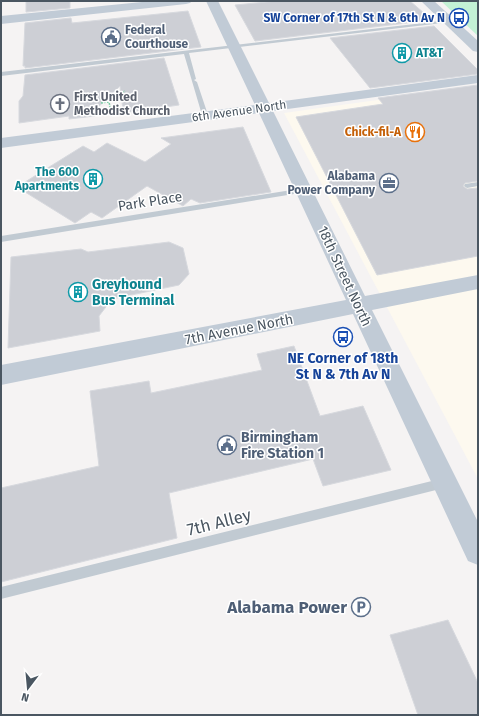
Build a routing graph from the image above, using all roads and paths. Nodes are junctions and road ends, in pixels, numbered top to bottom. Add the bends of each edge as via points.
1 (186, 1) edge
2 (212, 1) edge
3 (427, 1) edge
4 (1, 20) edge
5 (449, 21) junction
6 (234, 47) junction
7 (478, 48) edge
8 (186, 52) junction
9 (1, 74) edge
10 (478, 79) edge
11 (125, 91) dead end
12 (100, 99) dead end
13 (109, 101) junction
14 (100, 103) dead end
15 (263, 108) junction
16 (205, 115) junction
17 (112, 117) dead end
18 (1, 143) edge
19 (478, 184) edge
20 (467, 186) dead end
21 (304, 190) junction
22 (1, 239) edge
23 (478, 282) edge
24 (359, 306) junction
25 (1, 375) edge
26 (446, 483) junction
27 (478, 551) edge
28 (1, 593) edge

1 - 4 street
2 - 6 street, 18th Street North
3 - 5 street
5 - 6 lane
5 - 7 street
6 - 8 lane
6 - 15 street, 18th Street North
8 - 9 lane
8 - 16 lane
10 - 15 street, 6th Avenue North
11 - 13 path
12 - 13 path via 109,97
13 - 14 path
13 - 17 path
15 - 16 street, 6th Avenue North
15 - 21 street, 18th Street North
16 - 18 street, 6th Avenue North
19 - 20 lane
21 - 22 lane, Park Place
21 - 24 street, 18th Street North
23 - 24 street, 7th Avenue North
24 - 25 street, 7th Avenue North
24 - 26 street, 18th Street North
26 - 27 street, 18th Street North
26 - 28 lane, 7th Alley

